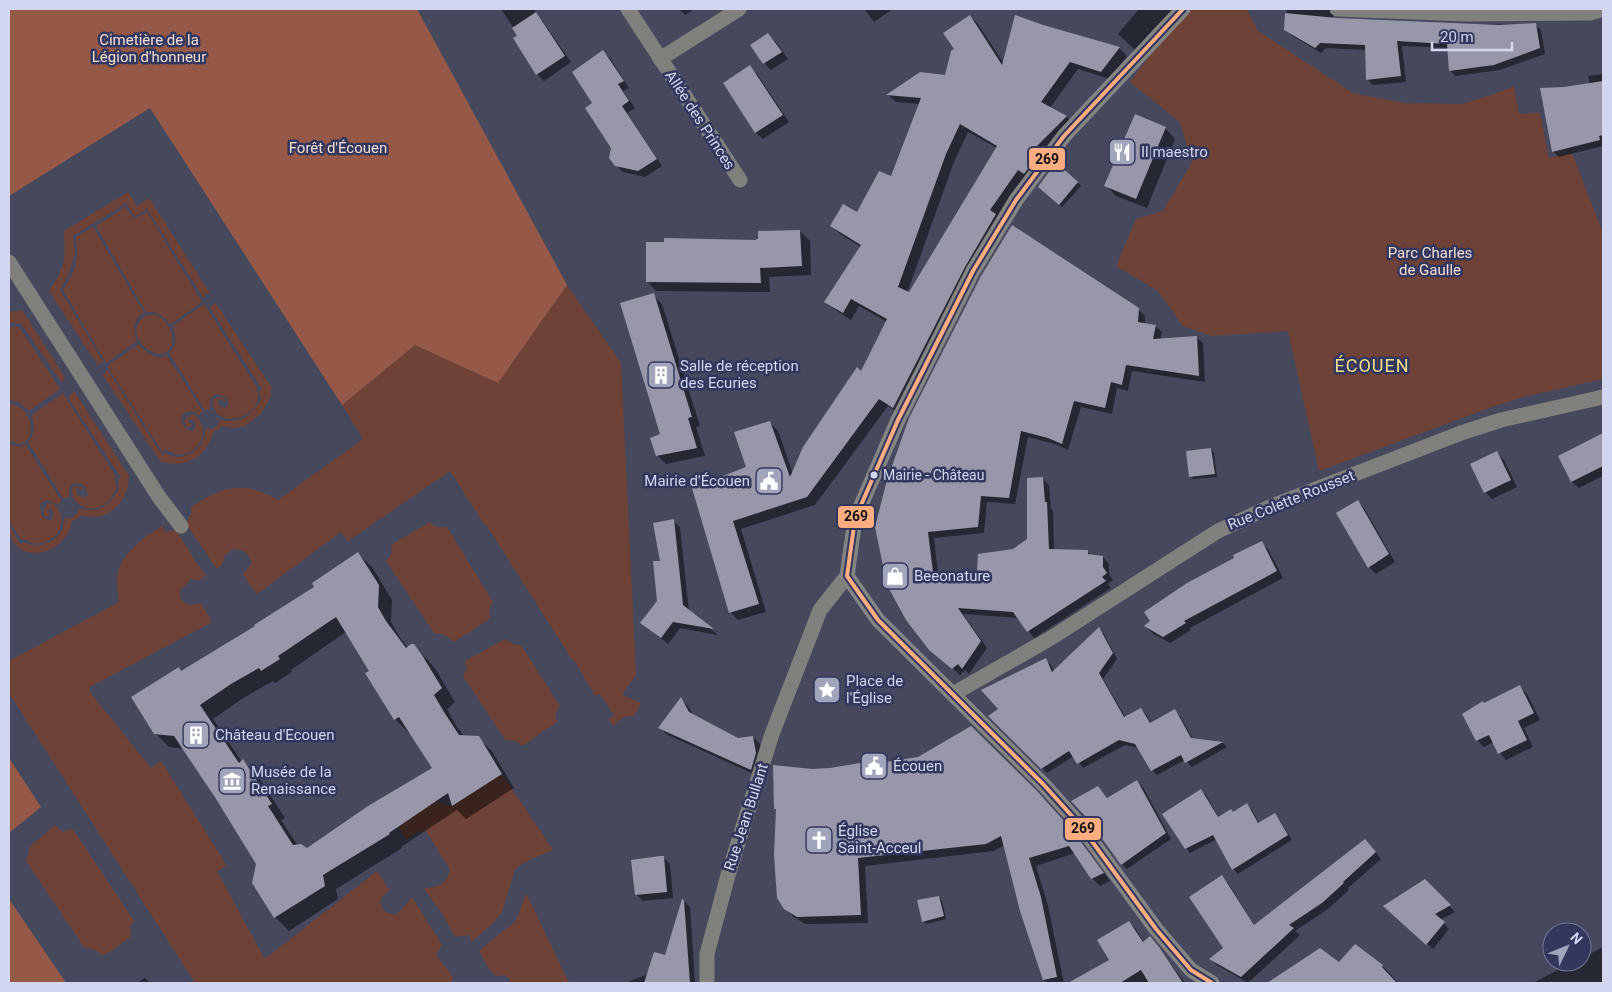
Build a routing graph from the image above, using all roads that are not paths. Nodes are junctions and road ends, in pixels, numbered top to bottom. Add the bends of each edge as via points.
1 (628, 9) edge
2 (739, 9) edge
3 (1183, 9) edge
4 (1337, 9) edge
5 (1603, 9) edge
6 (660, 59) junction
7 (740, 180) dead end
8 (9, 262) edge
9 (1603, 397) edge
10 (181, 526) dead end
11 (847, 576) junction
12 (953, 694) junction
13 (707, 983) edge
14 (1212, 983) edge

1 - 6 street, Allée des Princes
2 - 6 street, Allée des Princes
3 - 11 main road via 1064,136 1016,200 973,271 898,420 855,519
4 - 5 street via 1466,14 1590,14
6 - 7 street, Allée des Princes
8 - 10 street via 159,497
9 - 12 street, Rue Colette Rousset via 1502,420 1461,433 1218,530 1051,638
11 - 12 main road via 878,620
11 - 13 street, Rue Jean Bullant via 820,610 772,734 707,954
12 - 14 main road via 1080,825 1156,929 1191,970

